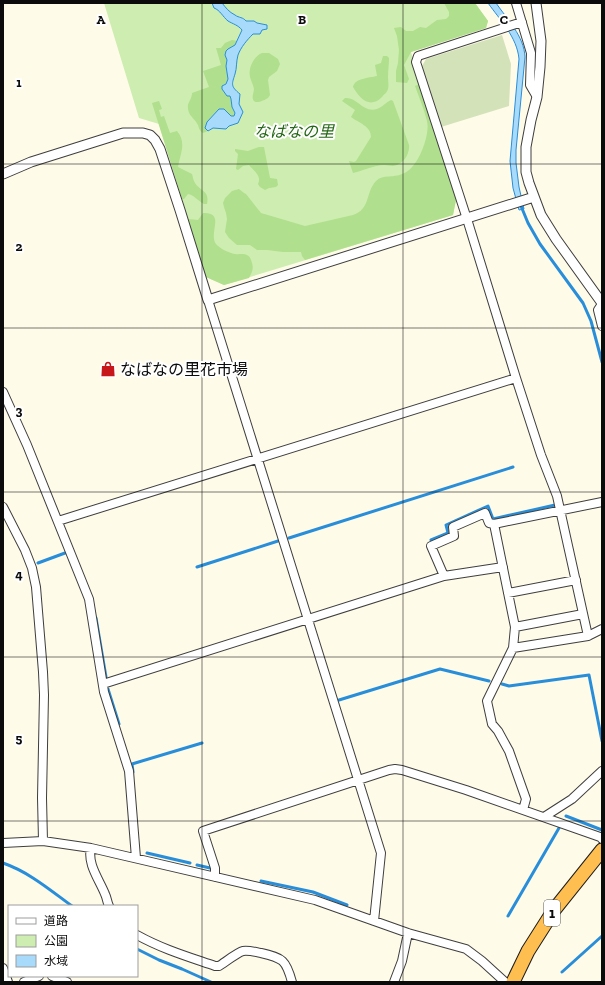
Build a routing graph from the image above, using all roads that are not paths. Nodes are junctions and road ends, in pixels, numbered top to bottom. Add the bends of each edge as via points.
1 (516, 3) edge
2 (536, 3) edge
3 (518, 23) junction
4 (537, 97) junction
5 (3, 174) edge
6 (531, 198) junction
7 (467, 219) junction
8 (208, 300) junction
9 (602, 304) edge
10 (602, 326) edge
11 (516, 378) junction
12 (4, 395) edge
13 (257, 459) junction
14 (602, 502) edge
15 (3, 507) edge
16 (560, 511) junction
17 (58, 521) junction
18 (494, 524) junction
19 (503, 567) junction
20 (444, 576) junction
21 (576, 580) junction
22 (508, 593) junction
23 (583, 614) junction
24 (308, 620) junction
25 (515, 628) junction
26 (602, 629) edge
27 (588, 636) junction
28 (514, 648) junction
29 (103, 684) junction
30 (602, 771) edge
31 (358, 780) junction
32 (523, 810) junction
33 (544, 817) junction
34 (602, 839) edge
35 (43, 841) junction
36 (3, 843) edge
37 (91, 848) junction
38 (602, 850) edge
39 (136, 858) junction
40 (215, 877) junction
41 (108, 905) edge
42 (374, 921) junction
43 (408, 933) junction
44 (138, 936) edge
45 (3, 968) edge
46 (36, 977) edge
47 (54, 977) edge
48 (8, 982) edge
49 (24, 982) edge
50 (67, 982) edge
51 (292, 982) edge
52 (394, 982) edge
53 (505, 982) edge
54 (513, 982) edge

1 - 3 street
2 - 4 street via 541,41
3 - 4 street via 531,53 530,86
3 - 7 street via 418,56 416,62
4 - 6 street via 526,147 526,172
5 - 8 street via 31,162 123,133 150,135 160,149
6 - 7 street
6 - 9 street via 556,239
7 - 8 street
7 - 11 street
8 - 13 street
9 - 10 street via 598,310
11 - 13 street
11 - 16 street
12 - 17 street via 28,445
13 - 17 street
13 - 24 street
14 - 16 street
15 - 35 street via 25,550 36,587 44,695
16 - 18 street
16 - 21 street
17 - 29 street via 89,599
18 - 19 street
18 - 20 street via 489,522 485,513 453,527 454,536 431,546
19 - 20 street
19 - 22 street
20 - 24 street
21 - 22 street
21 - 23 street
22 - 25 street
23 - 25 street
23 - 27 street
24 - 29 street
24 - 31 street
25 - 28 street
26 - 27 street
27 - 28 street
28 - 32 street via 487,700 492,724 509,751 526,799
29 - 39 street via 129,771
30 - 33 street via 572,799
31 - 32 street via 388,770 402,770
31 - 40 street via 204,831 215,868
31 - 42 street via 381,853
32 - 33 street
33 - 34 street
35 - 36 street
35 - 37 street
37 - 39 street
37 - 41 street via 92,864
38 - 54 highway, 1 via 554,910 528,950
39 - 40 street
40 - 42 street via 315,900
42 - 43 street
43 - 52 street
43 - 53 street via 466,949
44 - 51 street via 151,943 215,966 242,951 273,956 281,959 286,965
45 - 48 street
46 - 49 street
47 - 50 street

